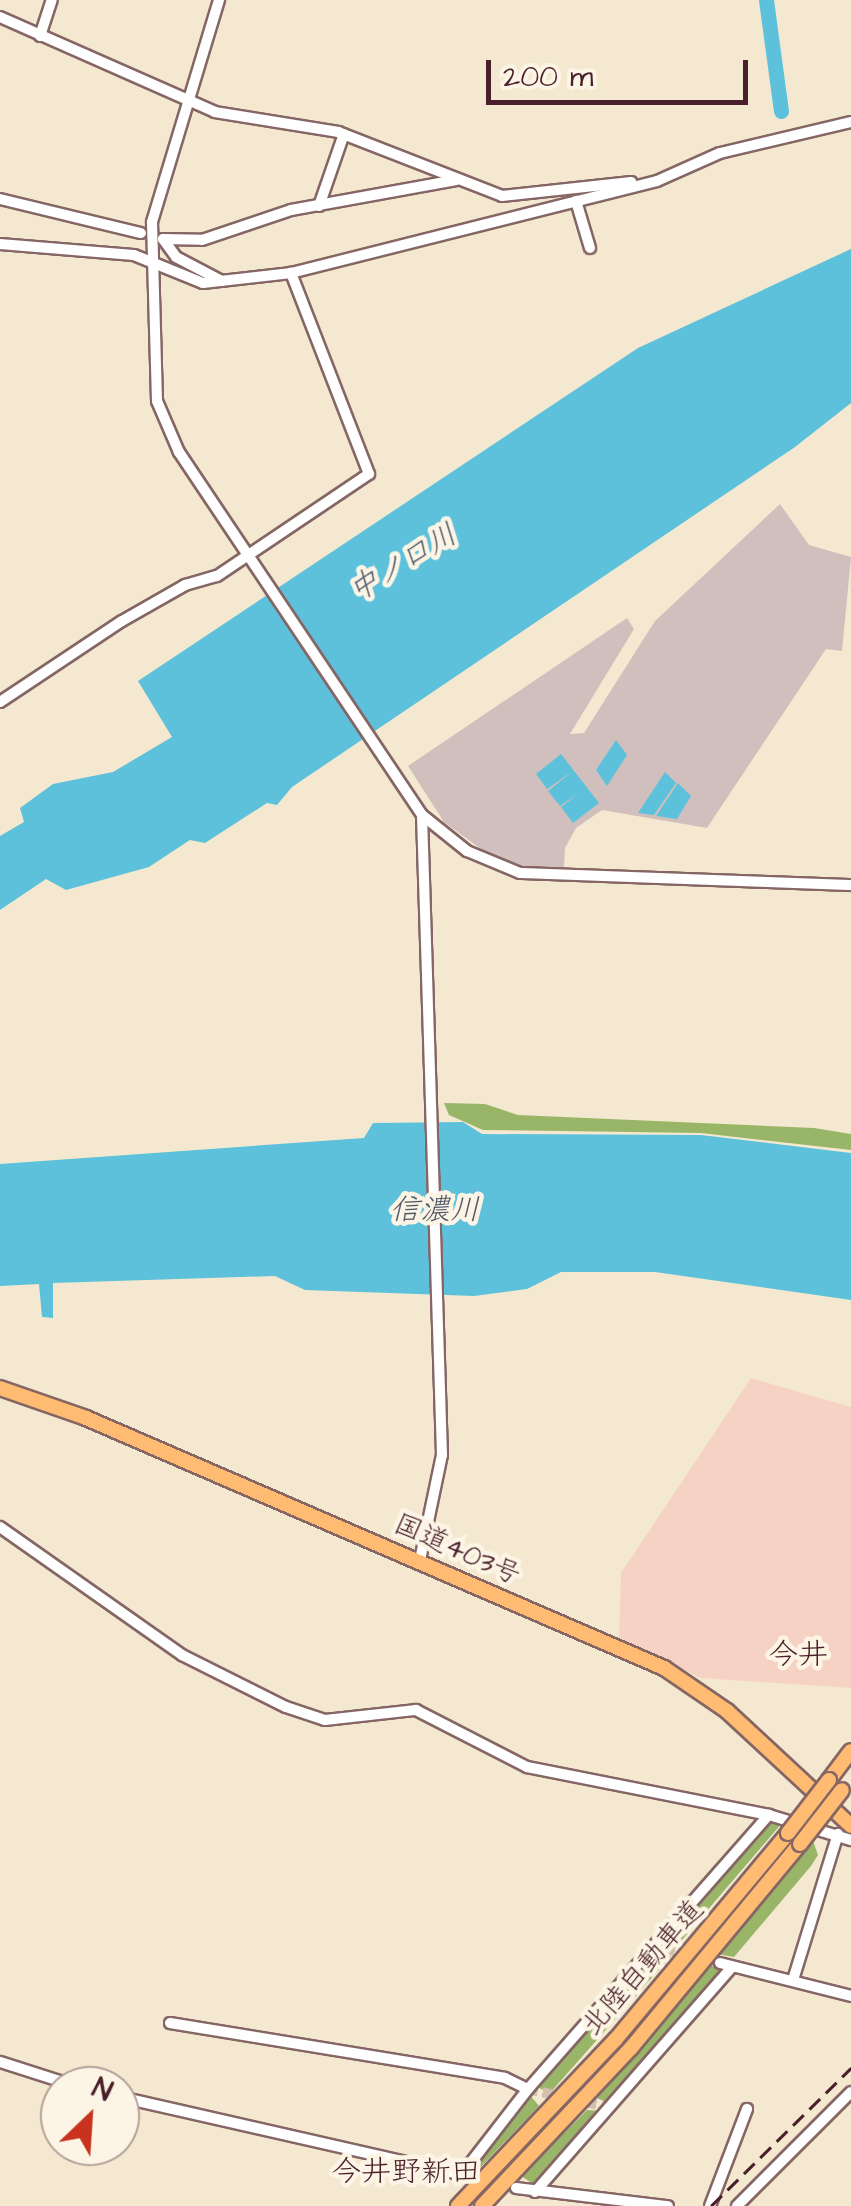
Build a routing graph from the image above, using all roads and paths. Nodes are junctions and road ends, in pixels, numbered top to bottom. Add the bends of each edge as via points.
1 (52, 0) edge
2 (219, 0) edge
3 (0, 17) edge
4 (40, 36) junction
5 (185, 100) junction
6 (851, 122) edge
7 (344, 134) junction
8 (457, 180) junction
9 (657, 181) junction
10 (0, 199) edge
11 (576, 201) junction
12 (319, 206) junction
13 (141, 233) dead end
14 (0, 244) edge
15 (590, 248) dead end
16 (149, 262) junction
17 (291, 273) junction
18 (223, 282) junction
19 (248, 555) junction
20 (0, 702) edge
21 (422, 814) junction
22 (851, 885) edge
23 (0, 1388) edge
24 (0, 1527) edge
25 (420, 1560) junction
26 (851, 1751) edge
27 (847, 1785) edge
28 (769, 1815) junction
29 (845, 1830) edge
30 (851, 1840) edge
31 (651, 1946) junction
32 (665, 1949) tunnel mouth
33 (793, 1980) junction
34 (851, 1996) edge
35 (170, 2023) dead end
36 (0, 2062) edge
37 (40, 2075) edge
38 (528, 2089) junction
39 (851, 2092) edge
40 (140, 2102) edge
41 (747, 2109) dead end
42 (462, 2174) junction
43 (476, 2178) dead end
44 (516, 2188) dead end
45 (535, 2192) junction
46 (458, 2206) edge
47 (482, 2206) edge
48 (668, 2206) edge
49 (710, 2206) edge
50 (738, 2206) edge

1 - 4 street
2 - 5 street
3 - 4 street
4 - 5 street
5 - 7 street
5 - 16 street via 156,204
6 - 9 street via 720,153
7 - 8 street
7 - 12 street
8 - 9 street via 511,196
8 - 12 street
9 - 11 street
10 - 13 street
11 - 15 street
11 - 17 street
12 - 18 street via 202,240 163,239 176,257
14 - 16 street
16 - 18 street via 186,278
16 - 19 street via 160,414
17 - 18 street
17 - 19 street via 370,474
19 - 20 street via 122,622
19 - 21 street
21 - 22 street via 468,852 520,873
21 - 25 street via 442,1456
23 - 25 highway, 国道403号
24 - 28 street via 182,1655 286,1707 325,1720 402,1708 527,1767
25 - 29 highway, 国道403号 via 702,1691
26 - 46 highway, 北陸自動車道, bridge via 628,2026
27 - 47 highway, 北陸自動車道, bridge via 631,2048
28 - 29 street
28 - 31 street
29 - 30 street
29 - 33 street
31 - 32 street
31 - 38 street
33 - 34 street
33 - 45 street via 726,1965
35 - 38 street via 506,2078
36 - 37 street
38 - 42 street
39 - 50 street
40 - 42 street
41 - 49 street
42 - 43 street
44 - 45 street
45 - 48 street

